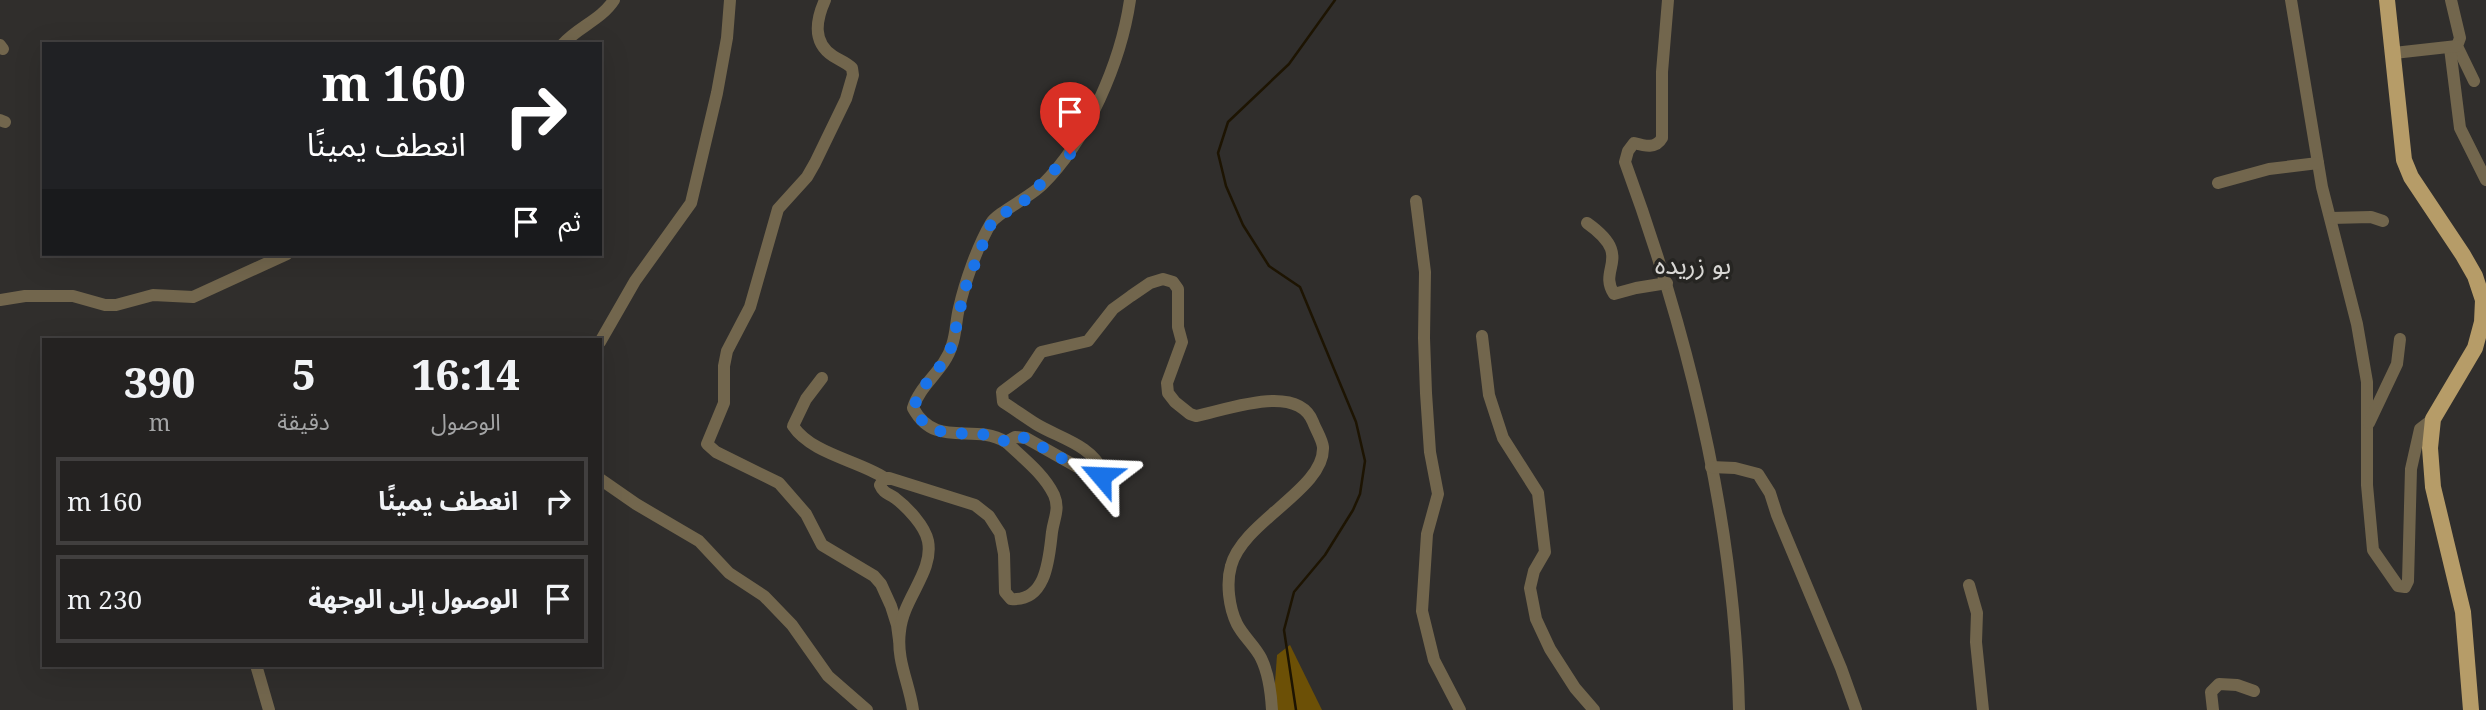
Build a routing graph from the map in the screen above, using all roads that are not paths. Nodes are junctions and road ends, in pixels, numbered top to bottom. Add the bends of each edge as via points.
1 (614, 0) edge
2 (730, 0) edge
3 (825, 0) edge
4 (1130, 0) edge
5 (1668, 0) edge
6 (2291, 0) edge
7 (2387, 0) edge
8 (2451, 0) edge
9 (565, 42) edge
10 (2453, 47) junction
11 (2394, 53) junction
12 (2474, 81) dead end
13 (2318, 163) junction
14 (2486, 180) edge
15 (2218, 183) dead end
16 (1416, 201) dead end
17 (2331, 218) junction
18 (2383, 221) dead end
19 (1587, 222) dead end
20 (283, 256) edge
21 (1667, 283) junction
22 (0, 300) edge
23 (2484, 303) edge
24 (1482, 336) dead end
25 (602, 339) edge
26 (2400, 339) dead end
27 (822, 378) dead end
28 (2432, 419) junction
29 (2367, 427) junction
30 (1006, 442) junction
31 (1710, 467) junction
32 (885, 478) junction
33 (602, 480) edge
34 (1969, 585) dead end
35 (899, 640) junction
36 (257, 667) edge
37 (2254, 691) dead end
38 (269, 710) edge
39 (867, 710) edge
40 (914, 710) edge
41 (1272, 710) edge
42 (1460, 710) edge
43 (1594, 710) edge
44 (1739, 710) edge
45 (1856, 710) edge
46 (1983, 710) edge
47 (2213, 710) edge
48 (2471, 710) edge

1 - 9 street
2 - 25 street via 717,93 691,203 635,281
3 - 35 street via 817,27 820,42 852,68 852,80 811,171 778,209 750,307 727,351 724,403 707,444 779,483 806,514 822,545 874,576 891,607
4 - 30 street via 1118,53 1087,124 1070,154 1042,186 992,221 964,291 952,346 913,408 920,421 945,434 995,435
5 - 21 street via 1662,138 1649,146 1634,143 1625,162
6 - 13 street
7 - 11 main road
8 - 10 street via 2460,38
10 - 11 street
10 - 12 street
10 - 14 street via 2460,128
11 - 23 main road via 2404,160 2469,265
13 - 15 street via 2269,169
13 - 17 street
16 - 42 street via 1425,272 1430,452 1438,494 1427,534 1422,611 1434,660
17 - 18 street
17 - 29 street via 2357,324
19 - 21 street via 1614,252 1609,279 1614,294
20 - 22 street via 193,297 153,295 116,306 73,296
21 - 31 street
23 - 28 main road via 2475,348
24 - 43 street via 1489,395 1503,438 1538,493 1545,552 1530,588 1536,619 1549,649
26 - 29 street via 2397,364
27 - 32 street via 793,426 815,446
28 - 29 street via 2420,429 2412,469 2405,587 2398,586 2373,550
28 - 48 main road via 2433,486 2463,612
30 - 32 street via 1034,468 1058,507 1048,566 1039,586 1017,600 1005,592 1000,533 989,516 975,505
30 - 41 street via 1026,438 1095,477 1101,476 1101,466 1081,446 1003,402 1002,392 1027,373 1041,352 1088,341 1113,309 1163,279 1178,289 1182,342 1167,383 1175,402 1196,416 1278,400 1298,405 1312,418 1323,444 1315,469 1244,541 1228,583 1237,624 1261,656 1272,692
31 - 44 street via 1728,566
31 - 45 street via 1758,474 1770,493
32 - 35 street via 881,489 911,514 928,539 928,564 907,604
33 - 39 street via 699,541 729,573 764,596 792,625 828,677
34 - 46 street via 1977,613
35 - 40 street via 899,659
36 - 38 street
37 - 47 street via 2219,684 2211,692

